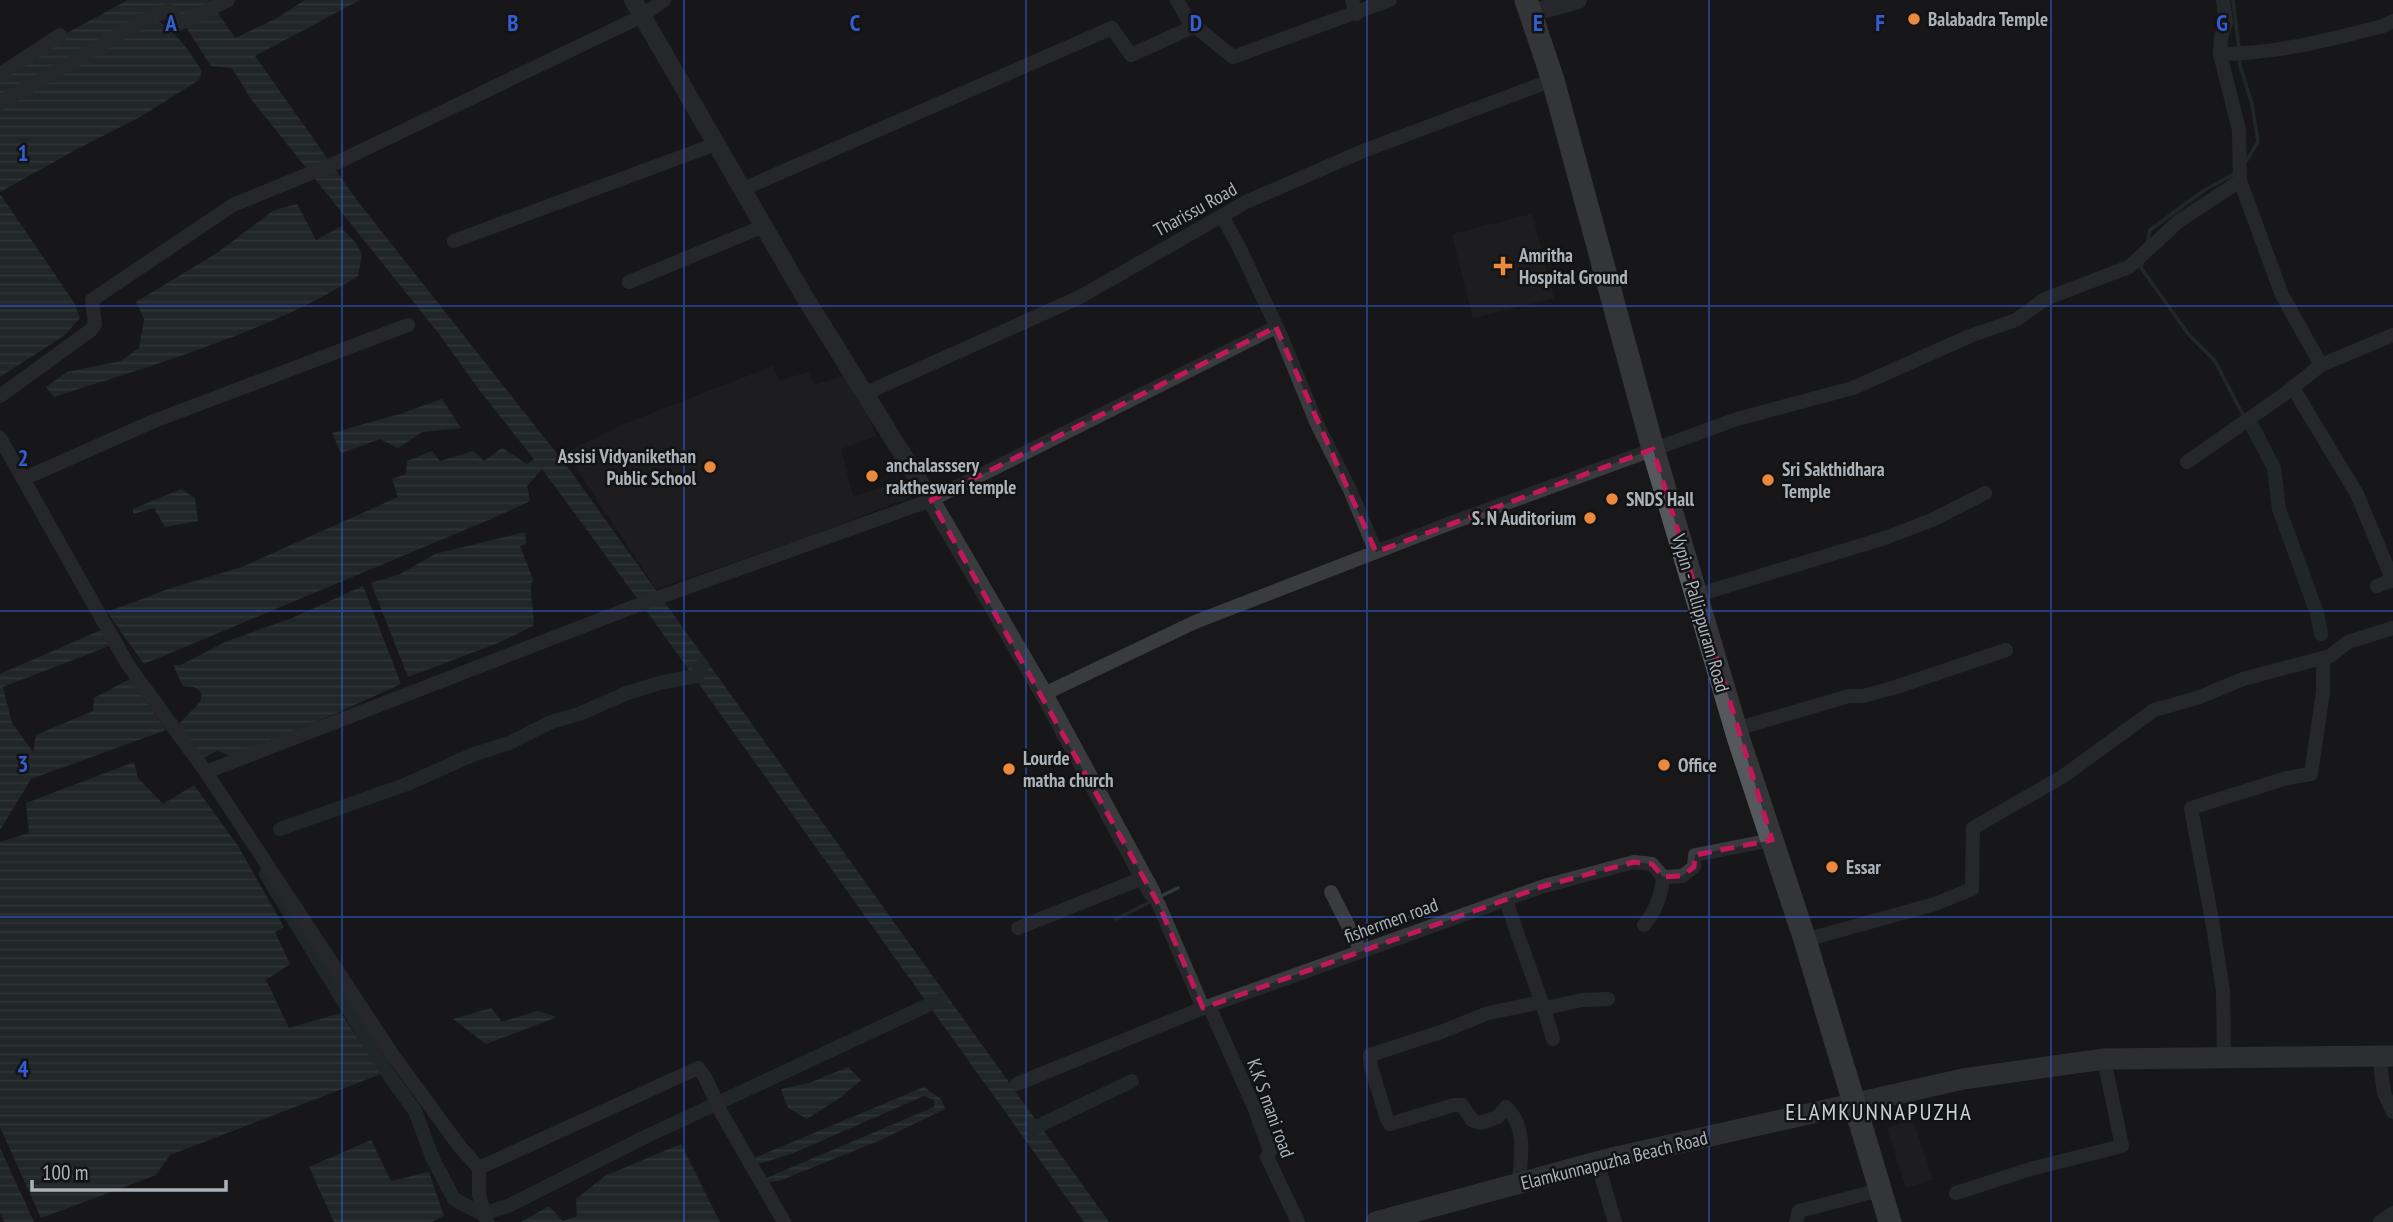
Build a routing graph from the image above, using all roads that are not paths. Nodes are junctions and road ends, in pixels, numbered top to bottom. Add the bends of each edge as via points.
1 (633, 0) edge
2 (664, 0) edge
3 (1177, 0) edge
4 (1390, 0) edge
5 (1578, 0) edge
6 (2223, 0) edge
7 (222, 3) edge
8 (1354, 7) edge
9 (1528, 7) edge
10 (642, 16) junction
11 (2393, 20) edge
12 (1195, 26) junction
13 (60, 35) dead end
14 (2234, 53) junction
15 (0, 74) edge
16 (1553, 80) junction
17 (0, 103) edge
18 (716, 144) junction
19 (2240, 181) junction
20 (743, 189) junction
21 (1222, 216) junction
22 (764, 226) junction
23 (454, 241) dead end
24 (629, 282) dead end
25 (408, 326) dead end
26 (1276, 327) junction
27 (2393, 335) edge
28 (2321, 365) junction
29 (2293, 388) junction
30 (866, 393) junction
31 (0, 396) edge
32 (0, 438) edge
33 (1653, 449) junction
34 (2187, 462) dead end
35 (23, 480) junction
36 (1985, 493) dead end
37 (931, 500) junction
38 (1376, 552) junction
39 (2393, 580) edge
40 (2377, 586) dead end
41 (1697, 595) junction
42 (2393, 628) edge
43 (2006, 650) dead end
44 (2323, 658) junction
45 (1044, 694) junction
46 (1735, 729) junction
47 (206, 772) junction
48 (1772, 840) junction
49 (1663, 877) junction
50 (1152, 892) junction
51 (1331, 892) dead end
52 (1506, 899) junction
53 (1644, 925) dead end
54 (1018, 928) dead end
55 (1805, 940) junction
56 (1361, 951) junction
57 (1608, 999) dead end
58 (1544, 1005) junction
59 (1206, 1007) junction
60 (1553, 1039) dead end
61 (2386, 1056) edge
62 (2224, 1058) junction
63 (2104, 1059) junction
64 (1017, 1084) dead end
65 (1853, 1104) junction
66 (2393, 1112) edge
67 (1597, 1162) junction
68 (479, 1168) junction
69 (1519, 1183) junction
70 (1880, 1190) junction
71 (1956, 1193) dead end
72 (2393, 1213) edge
73 (487, 1222) edge
74 (784, 1222) edge
75 (1298, 1222) edge
76 (1377, 1222) edge
77 (1615, 1222) edge
78 (1796, 1222) edge
79 (1890, 1222) edge
80 (2380, 1222) edge

1 - 10 street
2 - 10 street
3 - 12 street
4 - 8 street
5 - 9 street
6 - 14 street via 2227,23 2221,37
7 - 17 street via 179,24 168,11 152,16
8 - 12 street via 1233,57
9 - 16 main road, Vypin - Pallippuram Road
10 - 18 street
10 - 31 street via 338,162 233,205 92,300 91,330
11 - 14 street via 2288,49
12 - 20 street via 1131,55 1112,28
13 - 15 street
14 - 19 street
16 - 21 street, Tharissu Road via 1363,151
16 - 33 main road, Vypin - Pallippuram Road
18 - 20 street
18 - 23 street
19 - 28 street via 2283,295
19 - 33 street via 2179,221 2129,267 2045,299 2016,320 1853,388 1737,419
20 - 22 street
21 - 26 street
21 - 30 street, Tharissu Road via 1080,296
22 - 24 street
22 - 30 street
25 - 35 street via 154,421
26 - 37 street
26 - 38 street
27 - 28 street
28 - 29 street
29 - 34 street
29 - 39 street via 2357,494
30 - 37 street
32 - 35 street
33 - 38 street
33 - 41 main road, Vypin - Pallippuram Road
35 - 47 street via 128,665
36 - 41 street via 1885,538
37 - 45 street
37 - 47 street via 638,605
38 - 45 street via 1195,622
39 - 40 street
41 - 46 main road, Vypin - Pallippuram Road
42 - 44 street via 2348,642
43 - 46 street via 1893,688
44 - 55 street via 2243,678 2154,710 2062,777 1973,828 1972,889 1935,904
44 - 62 street via 2311,774 2191,808 2223,991
45 - 50 street
46 - 48 main road, Vypin - Pallippuram Road
47 - 68 street via 394,1057
48 - 49 street via 1695,855 1694,867 1682,876
48 - 55 main road, Vypin - Pallippuram Road
49 - 52 street, fishermen road via 1652,864 1634,862
49 - 53 street via 1654,910
50 - 54 street
50 - 59 street, K.K S mani road
51 - 56 street
52 - 56 street, fishermen road
52 - 58 street
55 - 65 main road, Vypin - Pallippuram Road
56 - 59 street, fishermen road
57 - 58 street
58 - 60 street
58 - 69 street via 1488,1013 1370,1055 1390,1124 1462,1105 1472,1120 1480,1123 1499,1117 1506,1107 1519,1129 1523,1155
59 - 64 street, fishermen road
59 - 75 street, K.K S mani road via 1254,1107 1270,1151 1267,1157
61 - 62 main road, Elamkunnapuzha Beach Road
61 - 66 street via 2384,1093
62 - 63 main road, Elamkunnapuzha Beach Road
63 - 65 main road, Elamkunnapuzha Beach Road via 1964,1079
63 - 71 street via 2122,1146
65 - 67 main road, Elamkunnapuzha Beach Road
65 - 70 main road, Vypin - Pallippuram Road
67 - 69 main road, Elamkunnapuzha Beach Road
67 - 77 street
68 - 73 street via 479,1195
68 - 74 street via 698,1068
69 - 76 main road, Elamkunnapuzha Beach Road
70 - 78 street via 1799,1211
70 - 79 main road, Vypin - Pallippuram Road
72 - 80 street

